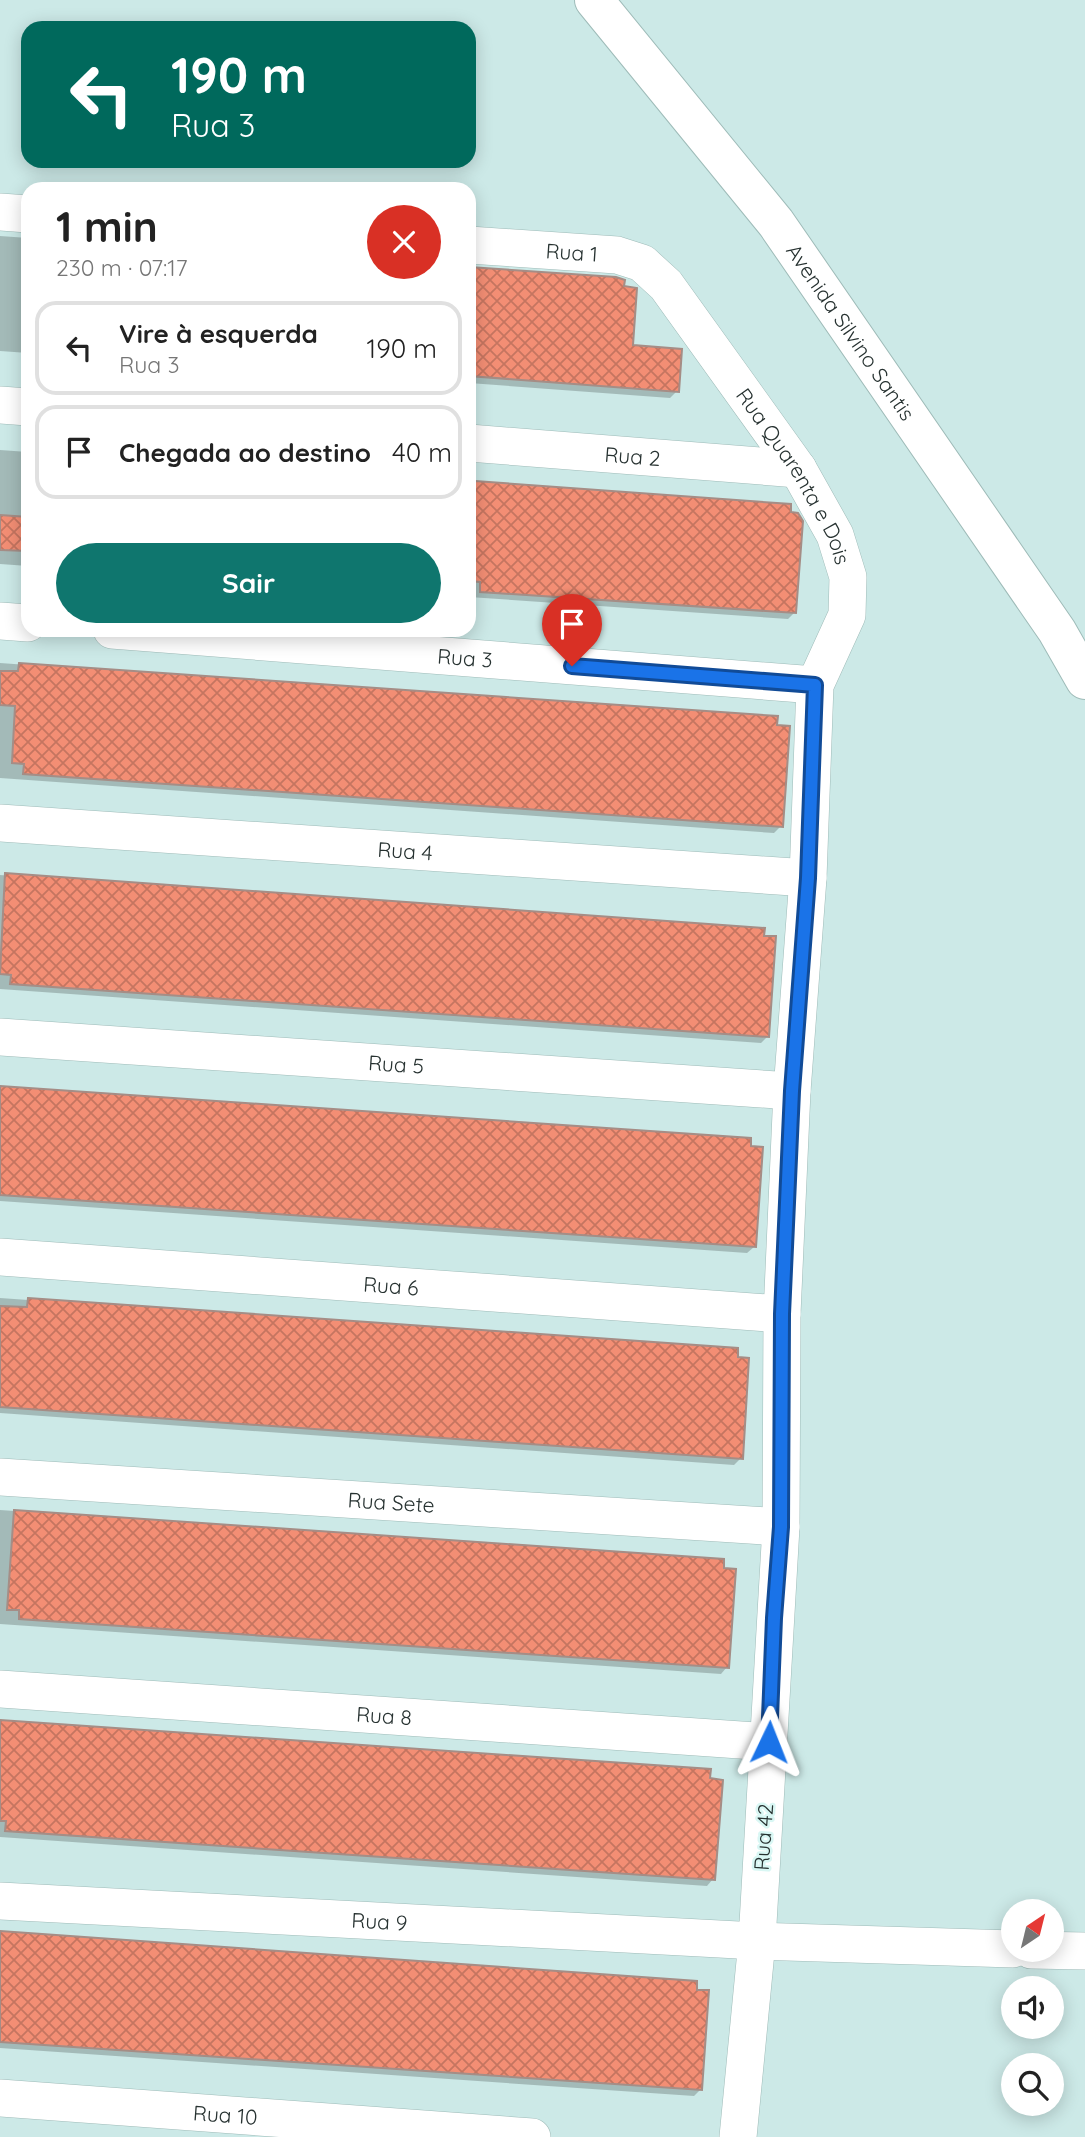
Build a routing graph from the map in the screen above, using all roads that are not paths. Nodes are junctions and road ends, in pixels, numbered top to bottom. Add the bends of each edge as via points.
1 (594, 0) edge
2 (0, 212) edge
3 (21, 214) edge
4 (476, 245) edge
5 (666, 285) joint
6 (0, 405) edge
7 (21, 406) edge
8 (476, 444) edge
9 (798, 469) junction
10 (0, 621) edge
11 (21, 622) edge
12 (201, 637) edge
13 (1085, 680) edge
14 (815, 685) junction
15 (0, 823) edge
16 (808, 878) junction
17 (0, 1037) edge
18 (792, 1091) junction
19 (0, 1257) edge
20 (782, 1314) junction
21 (0, 1477) edge
22 (781, 1527) junction
23 (0, 1689) edge
24 (769, 1742) junction
25 (0, 1901) edge
26 (757, 1941) junction
27 (1001, 1949) edge
28 (1064, 1951) edge
29 (1085, 1951) edge
30 (0, 2098) edge
31 (532, 2137) edge
32 (738, 2137) edge

1 - 13 main road, Avenida Silvino Santis via 776,223 1057,631
2 - 3 street
4 - 5 street, Rua 1 via 617,255 642,263
5 - 9 street, Rua Quarenta e Dois
6 - 7 street
8 - 9 street, Rua 2
9 - 14 street, Rua Quarenta e Dois via 835,535 848,577 847,615
10 - 11 street
12 - 14 street, Rua 3
14 - 16 street, Rua 42
15 - 16 street, Rua 4
16 - 18 street, Rua 42
17 - 18 street, Rua 5
18 - 20 street, Rua 42
19 - 20 street, Rua 6
20 - 22 street, Rua 42
21 - 22 street, Rua Sete
22 - 24 street, Rua 42
23 - 24 street, Rua 8
24 - 26 street, Rua 42
25 - 26 street, Rua 9
26 - 27 street, Rua 9
26 - 32 street
28 - 29 street
30 - 31 street, Rua 10

